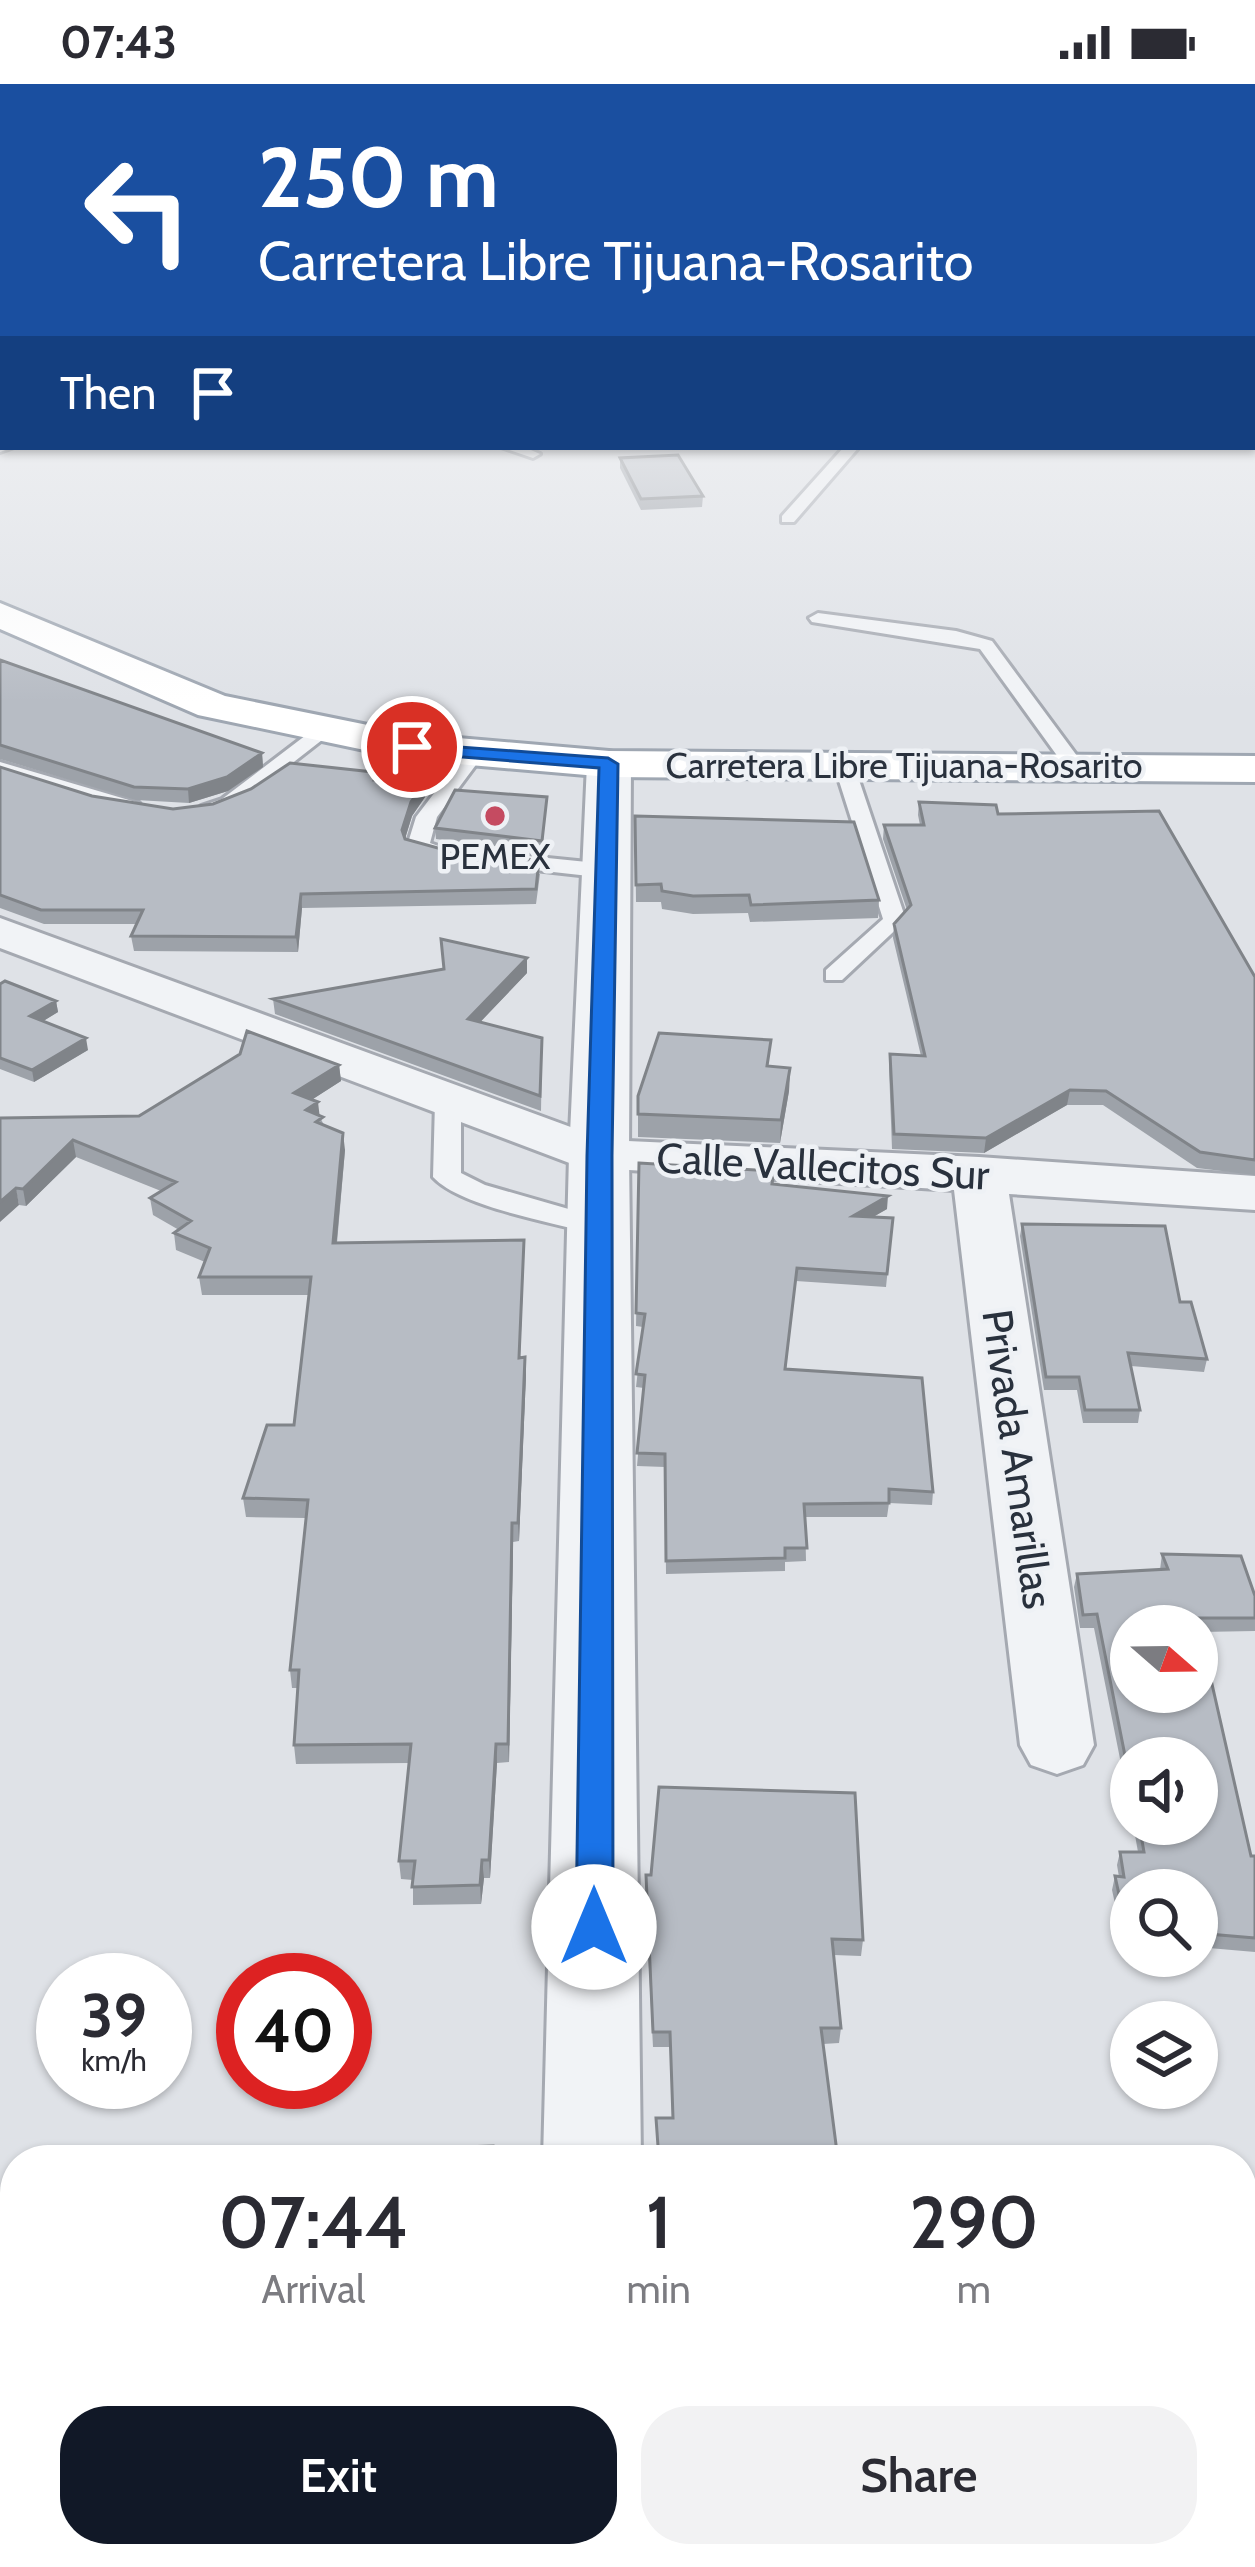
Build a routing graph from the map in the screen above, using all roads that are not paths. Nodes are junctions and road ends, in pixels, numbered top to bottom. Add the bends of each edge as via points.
1 (831, 471) edge
2 (788, 519) dead end
3 (0, 615) edge
4 (818, 618) dead end
5 (322, 733) junction
6 (474, 754) junction
7 (608, 764) junction
8 (1072, 764) junction
9 (844, 766) junction
10 (0, 767) edge
11 (1255, 769) edge
12 (148, 809) edge
13 (191, 815) edge
14 (607, 871) junction
15 (0, 932) edge
16 (834, 975) dead end
17 (448, 1102) junction
18 (599, 1156) junction
19 (979, 1173) junction
20 (1255, 1193) edge
21 (600, 1227) junction
22 (1057, 1745) dead end
23 (592, 2145) edge

1 - 2 lane
3 - 5 main road, Carretera Libre Tijuana-Rosarito via 213,706
4 - 8 lane via 986,645
5 - 6 main road, Carretera Libre Tijuana-Rosarito
5 - 13 lane via 229,803
6 - 7 main road, Carretera Libre Tijuana-Rosarito
6 - 14 lane via 427,817 418,846
7 - 9 main road, Carretera Libre Tijuana-Rosarito
7 - 14 street
8 - 9 main road, Carretera Libre Tijuana-Rosarito
8 - 11 main road, Carretera Libre Tijuana-Rosarito
9 - 16 lane via 895,920
10 - 12 lane
14 - 18 street
15 - 17 street, Calle Vallecitos Sur
17 - 18 street, Calle Vallecitos Sur
17 - 21 lane via 447,1177
18 - 19 street, Calle Vallecitos Sur
18 - 21 street
19 - 20 street, Calle Vallecitos Sur
19 - 22 street, Privada Amarillas
21 - 23 street

